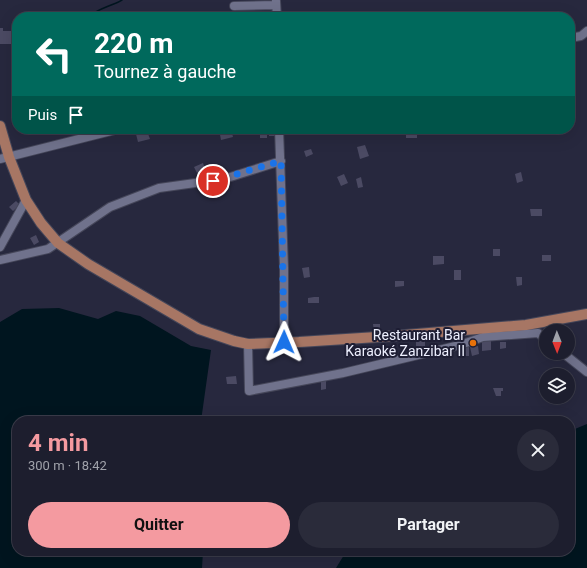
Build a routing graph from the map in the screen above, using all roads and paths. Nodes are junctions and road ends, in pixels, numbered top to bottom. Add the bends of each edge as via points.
1 (276, 2) edge
2 (234, 6) dead end
3 (277, 12) edge
4 (587, 31) edge
5 (575, 37) edge
6 (0, 126) edge
7 (99, 134) edge
8 (279, 134) edge
9 (4, 158) edge
10 (281, 161) junction
11 (26, 200) junction
12 (58, 243) junction
13 (0, 247) edge
14 (0, 260) edge
15 (587, 314) edge
16 (546, 322) junction
17 (488, 328) junction
18 (473, 329) junction
19 (524, 333) junction
20 (537, 333) joint
21 (473, 340) junction
22 (284, 342) junction
23 (248, 344) junction
24 (572, 360) edge
25 (587, 372) edge

1 - 2 street
1 - 3 street
4 - 5 street
6 - 9 main road
7 - 9 street
8 - 10 street
9 - 11 main road
10 - 12 street via 224,179 159,188 111,206
10 - 22 street
11 - 12 main road
11 - 13 street
12 - 14 street via 47,249
12 - 23 main road via 88,264 199,329
15 - 16 main road
16 - 17 main road
16 - 20 street
17 - 18 main road
17 - 19 street
18 - 21 street
18 - 22 main road
19 - 20 street
19 - 21 street
21 - 23 street via 343,373 249,391
22 - 23 main road
24 - 25 street

